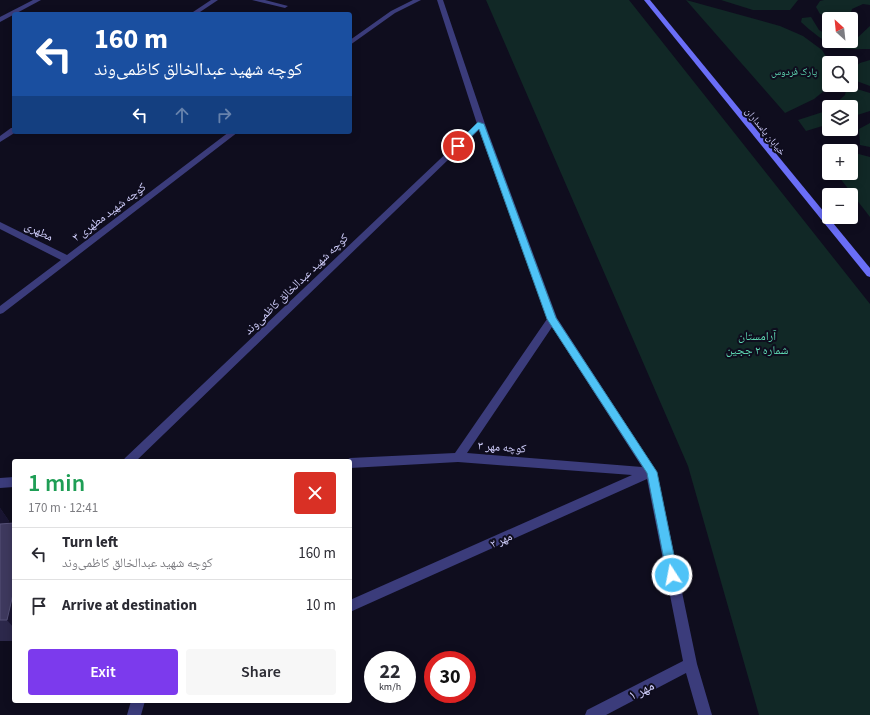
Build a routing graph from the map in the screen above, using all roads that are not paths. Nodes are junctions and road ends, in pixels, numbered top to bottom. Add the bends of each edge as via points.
1 (38, 0) edge
2 (215, 0) edge
3 (255, 0) edge
4 (418, 0) edge
5 (440, 0) edge
6 (648, 0) edge
7 (285, 6) dead end
8 (15, 12) edge
9 (196, 12) edge
10 (12, 14) edge
11 (0, 20) edge
12 (352, 42) edge
13 (481, 124) junction
14 (12, 131) edge
15 (231, 134) edge
16 (0, 140) edge
17 (0, 225) edge
18 (67, 259) junction
19 (870, 274) edge
20 (0, 311) edge
21 (552, 319) junction
22 (458, 457) junction
23 (131, 459) edge
24 (352, 463) edge
25 (652, 472) junction
26 (12, 482) edge
27 (0, 483) edge
28 (352, 605) edge
29 (690, 664) junction
30 (137, 703) edge
31 (134, 715) edge
32 (592, 715) edge
33 (705, 715) edge

1 - 8 street
2 - 9 street
3 - 7 street
4 - 12 street via 393,12
5 - 13 street
6 - 19 main road, خیابان پاسداران
10 - 11 street
13 - 21 street
13 - 23 street, کوچه شهید عبدالخالق کاظمی‌وند
14 - 16 street
15 - 18 street, کوچه شهید مطهری ۳
17 - 18 street, مطهری
18 - 20 street, کوچه شهید مطهری ۳
21 - 22 street
21 - 25 street
22 - 24 street, کوچه مهر ۳
22 - 25 street, کوچه مهر ۳
25 - 28 street, مهر ۲
25 - 29 street
26 - 27 street
29 - 32 street, مهر ۱
29 - 33 street
30 - 31 street

